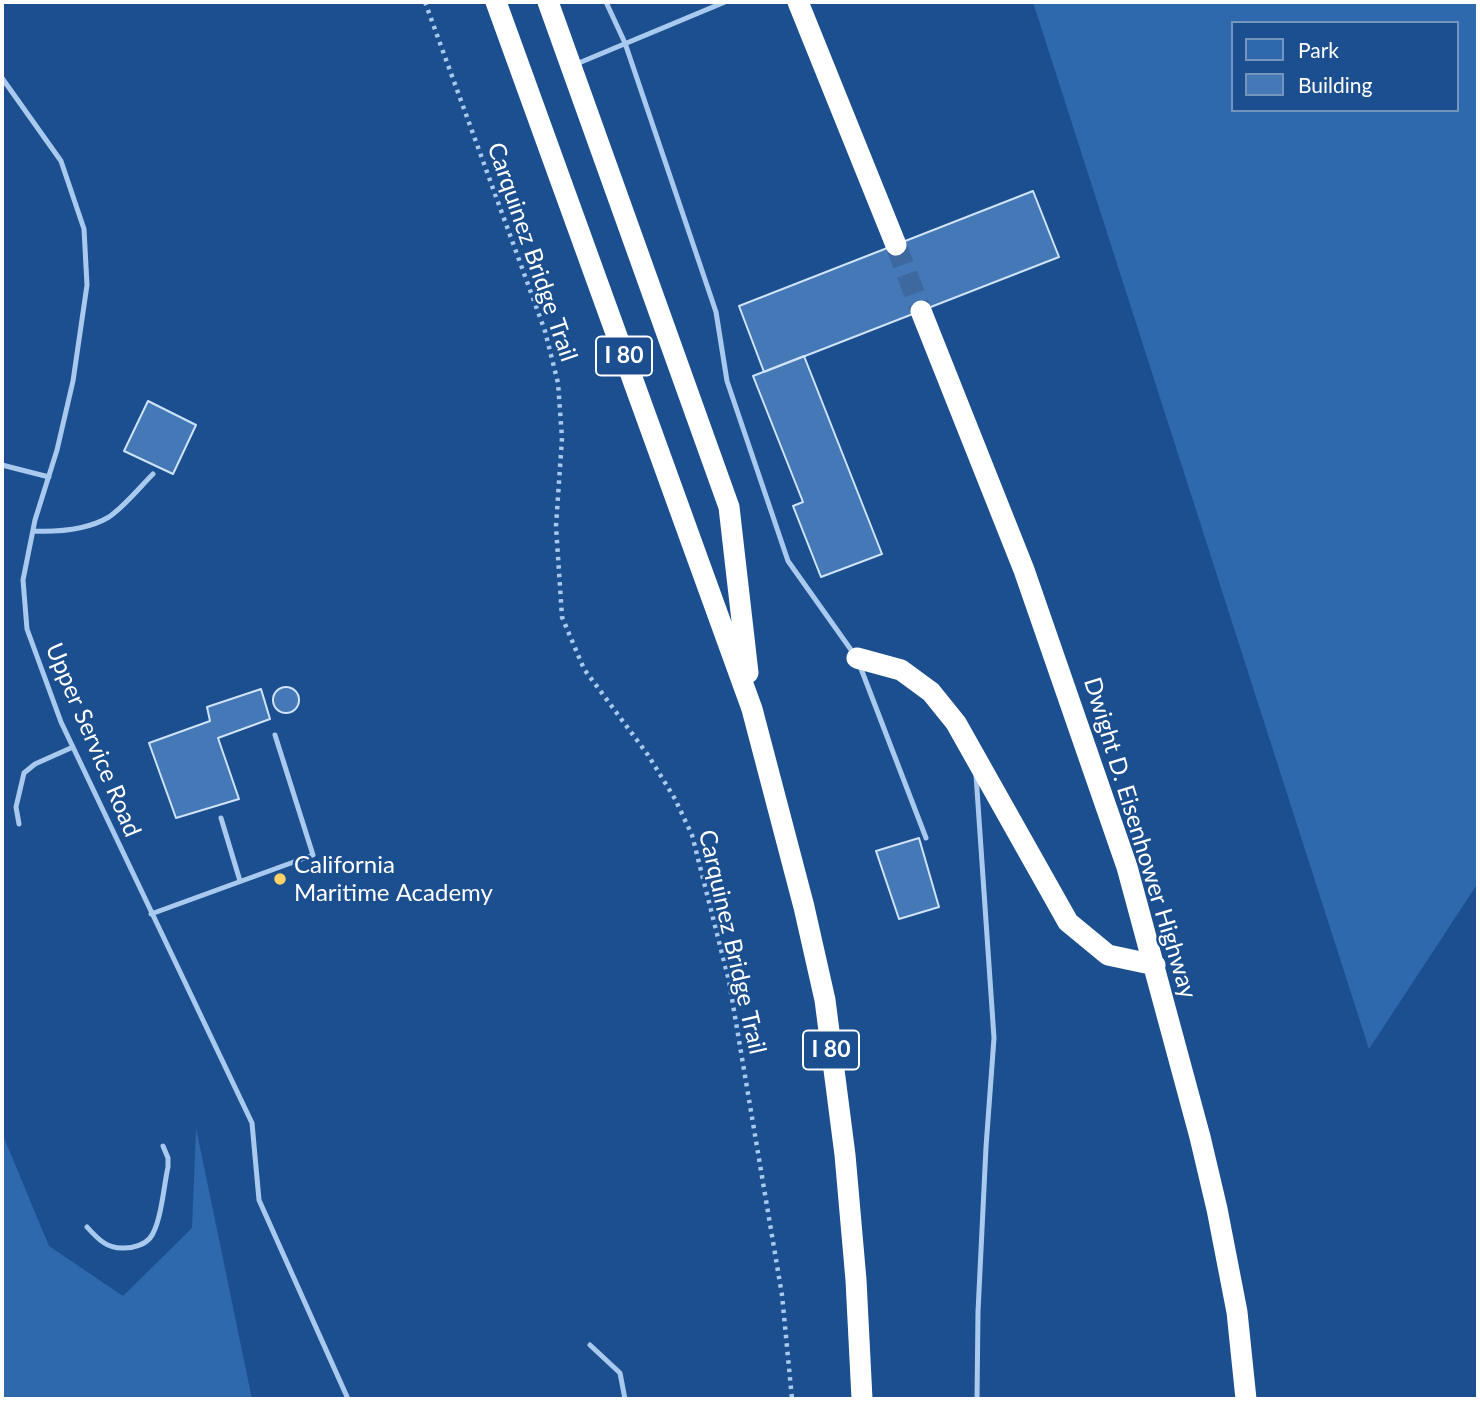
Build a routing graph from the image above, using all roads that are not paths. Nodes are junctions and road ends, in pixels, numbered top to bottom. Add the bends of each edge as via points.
1 (496, 2) edge
2 (548, 2) edge
3 (606, 2) edge
4 (725, 2) edge
5 (799, 2) edge
6 (625, 43) junction
7 (571, 66) junction
8 (2, 78) edge
9 (896, 246) tunnel mouth
10 (921, 311) tunnel mouth
11 (2, 465) edge
12 (153, 474) dead end
13 (48, 477) junction
14 (33, 531) junction
15 (857, 658) junction
16 (752, 709) junction
17 (275, 734) dead end
18 (73, 747) junction
19 (975, 758) junction
20 (221, 818) dead end
21 (19, 824) dead end
22 (926, 838) dead end
23 (240, 881) junction
24 (151, 914) junction
25 (1155, 965) junction
26 (163, 1146) dead end
27 (88, 1227) dead end
28 (590, 1345) dead end
29 (348, 1399) edge
30 (625, 1399) edge
31 (862, 1399) edge
32 (977, 1399) edge
33 (1246, 1399) edge

1 - 16 highway, I 80
2 - 7 highway
3 - 6 lane
4 - 6 lane
5 - 9 highway
6 - 7 lane
6 - 15 lane via 716,312 727,381 788,561
7 - 16 highway via 729,507
8 - 13 lane, Upper Service Road via 61,161 84,229 87,285 73,381
10 - 25 highway, Dwight D. Eisenhower Highway via 1024,570 1106,802
11 - 13 lane
12 - 14 lane via 108,517 78,528
13 - 14 lane, Upper Service Road
14 - 18 lane, Upper Service Road via 23,580 27,629
15 - 19 highway via 901,670 930,692 956,723
15 - 22 lane
16 - 31 highway, I 80 via 824,1000 845,1154
17 - 23 lane via 313,855
18 - 21 lane via 24,773 16,807
18 - 24 lane, Upper Service Road
19 - 25 highway via 1069,922 1108,955
19 - 32 lane via 994,1038
20 - 23 lane
23 - 24 lane
24 - 29 lane, Upper Service Road via 252,1124 259,1200
25 - 33 highway, Dwight D. Eisenhower Highway via 1217,1209 1237,1312
26 - 27 lane via 168,1167 149,1238 139,1245 114,1248 102,1243
28 - 30 lane via 620,1373

